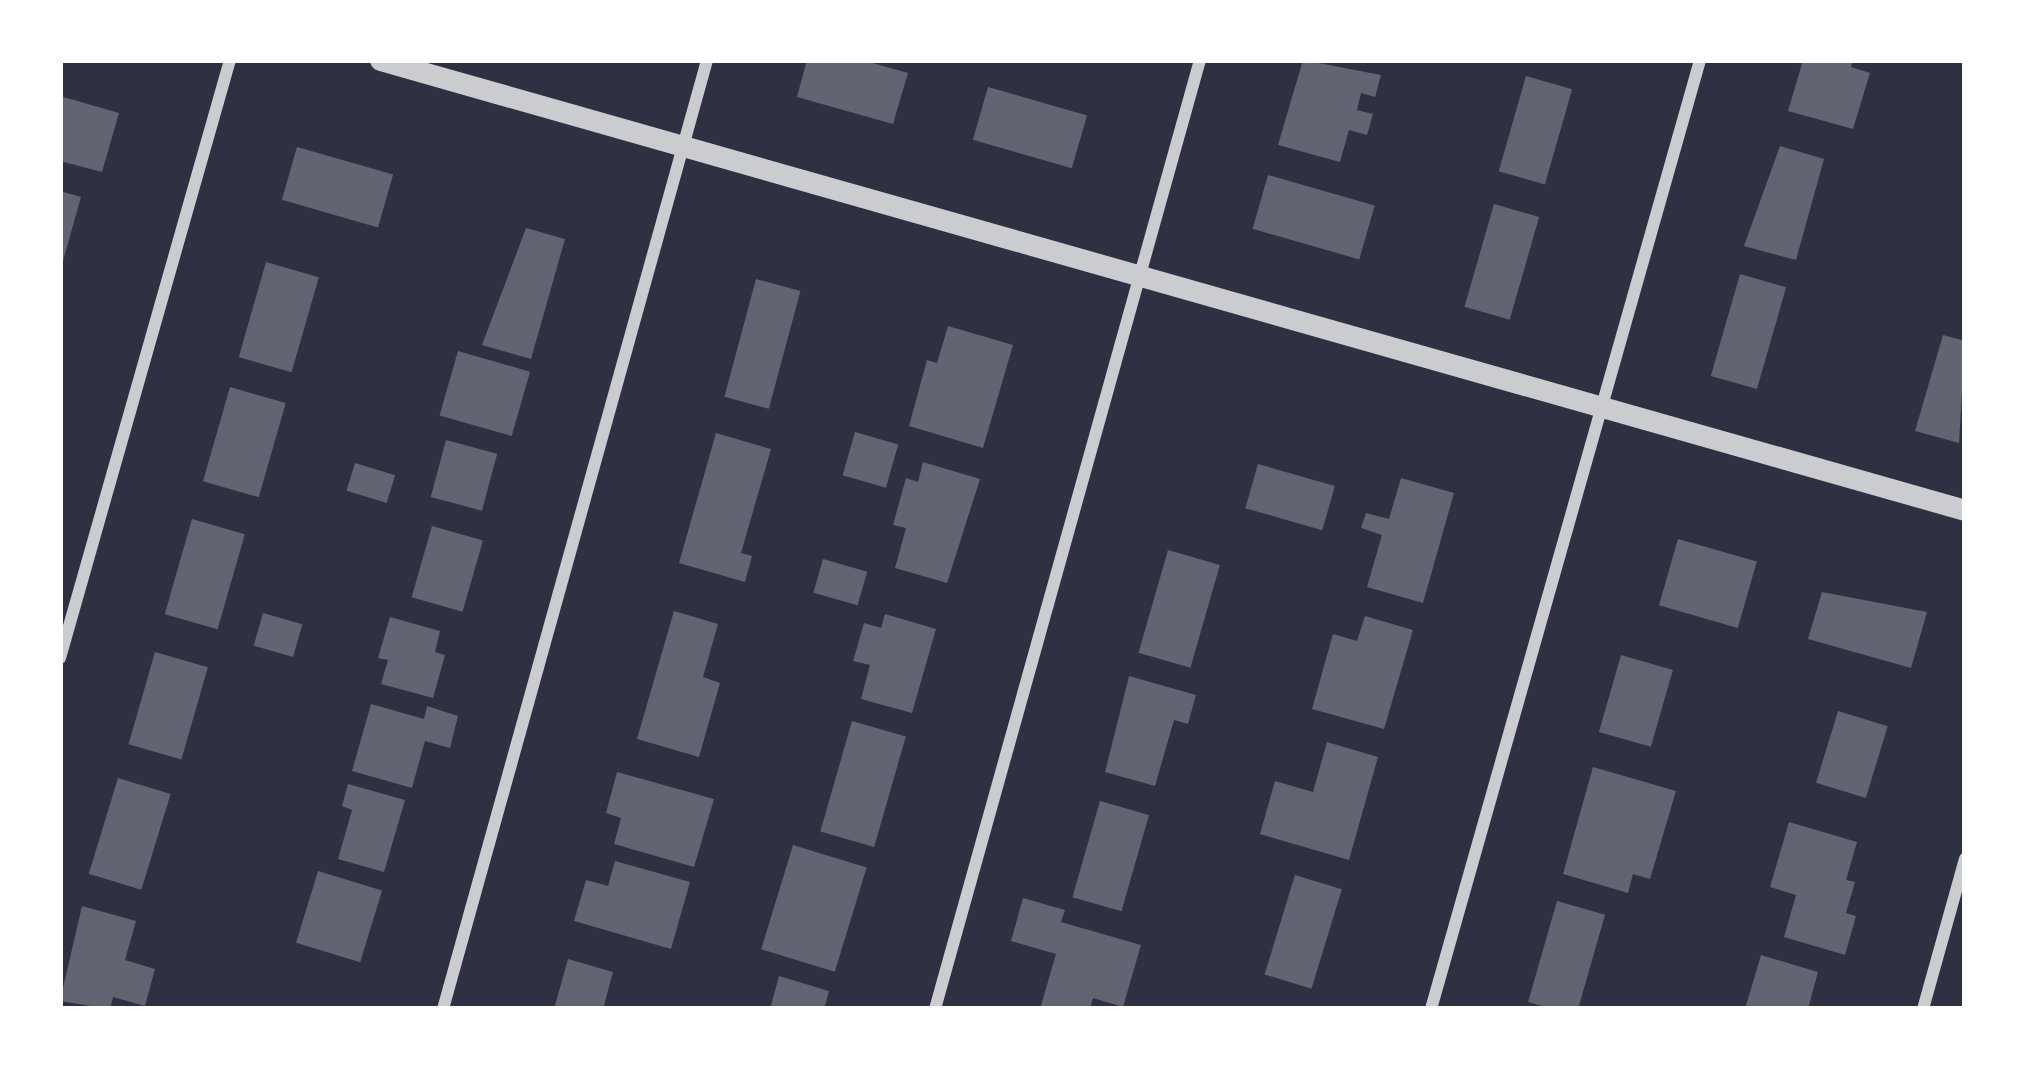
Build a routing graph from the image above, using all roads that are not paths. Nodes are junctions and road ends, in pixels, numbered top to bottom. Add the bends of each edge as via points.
1 (230, 60) edge
2 (380, 60) edge
3 (707, 60) edge
4 (1199, 60) edge
5 (1700, 60) edge
6 (683, 146) junction
7 (1138, 276) junction
8 (1602, 407) junction
9 (1965, 510) edge
10 (60, 658) edge
11 (1965, 859) edge
12 (443, 1009) edge
13 (935, 1009) edge
14 (1431, 1009) edge
15 (1923, 1009) edge

1 - 10 street
2 - 6 street
3 - 6 street
4 - 7 street
5 - 8 street
6 - 7 street
6 - 12 street
7 - 8 street
7 - 13 street
8 - 9 street
8 - 14 street
11 - 15 street

